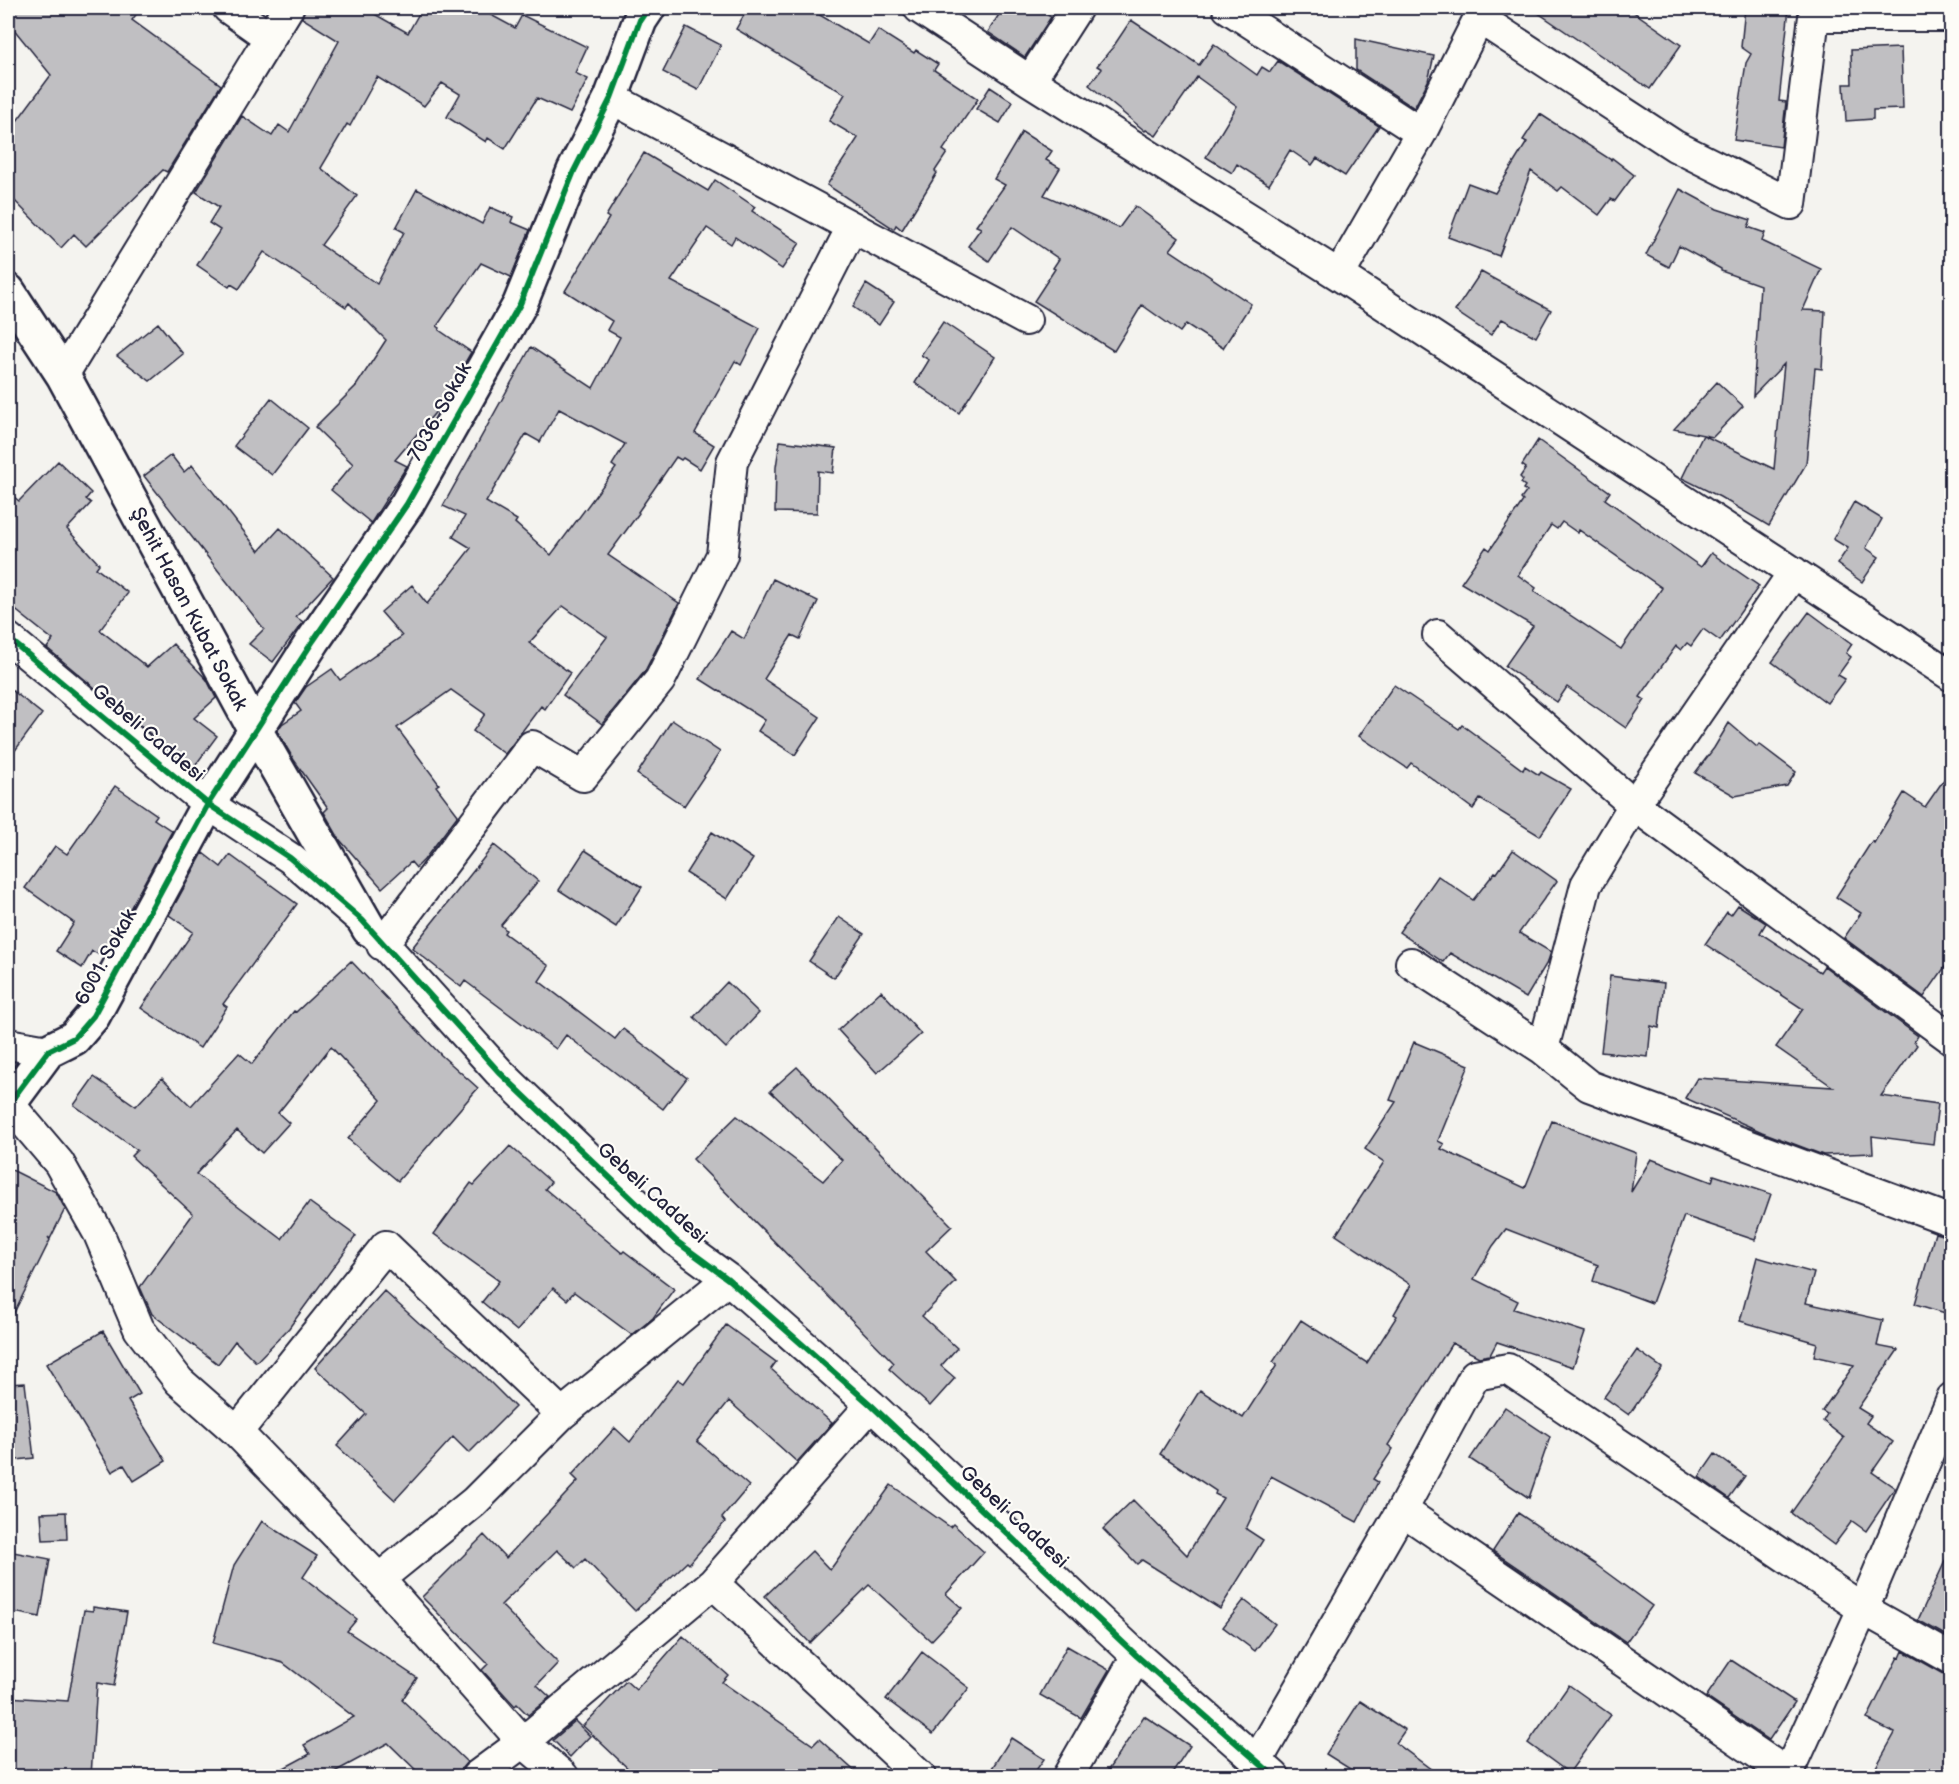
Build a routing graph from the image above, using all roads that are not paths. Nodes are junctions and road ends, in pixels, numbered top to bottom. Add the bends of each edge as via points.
1 (228, 8) edge
2 (288, 8) edge
3 (648, 8) edge
4 (918, 8) edge
5 (1077, 8) edge
6 (1228, 8) edge
7 (1815, 12) edge
8 (1480, 13) edge
9 (1952, 16) edge
10 (269, 37) junction
11 (1030, 81) junction
12 (611, 98) junction
13 (1421, 133) junction
14 (852, 227) junction
15 (1339, 275) junction
16 (8, 291) edge
17 (1026, 320) dead end
18 (63, 375) junction
19 (1794, 572) junction
20 (1438, 635) dead end
21 (8, 638) edge
22 (1952, 676) edge
23 (255, 730) junction
24 (208, 804) junction
25 (1634, 805) junction
26 (376, 937) junction
27 (1411, 963) dead end
28 (1952, 1039) edge
29 (8, 1044) edge
30 (1543, 1049) junction
31 (48, 1051) junction
32 (8, 1104) edge
33 (1952, 1221) edge
34 (729, 1279) junction
35 (1952, 1398) edge
36 (871, 1405) junction
37 (562, 1414) junction
38 (237, 1432) junction
39 (1402, 1510) junction
40 (379, 1579) junction
41 (713, 1583) junction
42 (1863, 1609) junction
43 (1137, 1656) junction
44 (1952, 1659) edge
45 (523, 1742) junction
46 (1266, 1769) edge
47 (1788, 1775) edge
48 (477, 1776) edge
49 (563, 1776) edge
50 (920, 1776) edge
51 (1068, 1776) edge

1 - 10 street
2 - 10 street
3 - 12 street, 7036. Sokak
4 - 11 street
5 - 11 street
6 - 13 street
7 - 8 street via 1791,204 1675,146
7 - 9 street
8 - 13 street
10 - 18 street
11 - 15 street
12 - 14 street
12 - 23 street, 7036. Sokak via 574,171 520,304 407,504
13 - 15 street
14 - 17 street
14 - 26 street via 732,462 722,555 660,680 583,776 532,746
15 - 19 street
16 - 18 street, Şehit Hasan Kubat Sokak
18 - 23 street, Şehit Hasan Kubat Sokak
19 - 22 street
19 - 25 street
20 - 25 street
21 - 24 street, Gebeli Caddesi
23 - 24 street, 7036. Sokak
23 - 26 street, Şehit Hasan Kubat Sokak
24 - 26 street, Gebeli Caddesi via 290,858 362,920
24 - 31 street, 6001. Sokak via 93,1016 74,1038
25 - 28 street
25 - 30 street via 1586,885
26 - 34 street, Gebeli Caddesi via 516,1088 676,1241
27 - 30 street
29 - 31 street
30 - 33 street via 1589,1086
31 - 32 street, 6001. Sokak
32 - 38 street via 59,1163 99,1234 139,1329 179,1381
34 - 36 street, Gebeli Caddesi
34 - 37 street
35 - 42 street
36 - 41 street
36 - 43 street, Gebeli Caddesi
37 - 38 street via 386,1246
37 - 40 street via 474,1502
38 - 40 street
39 - 42 street via 1475,1375 1508,1369
39 - 46 street
39 - 47 street
40 - 45 street
41 - 45 street
41 - 50 street
42 - 44 street
42 - 47 street
43 - 46 street, Gebeli Caddesi
43 - 51 street
45 - 48 street
45 - 49 street

